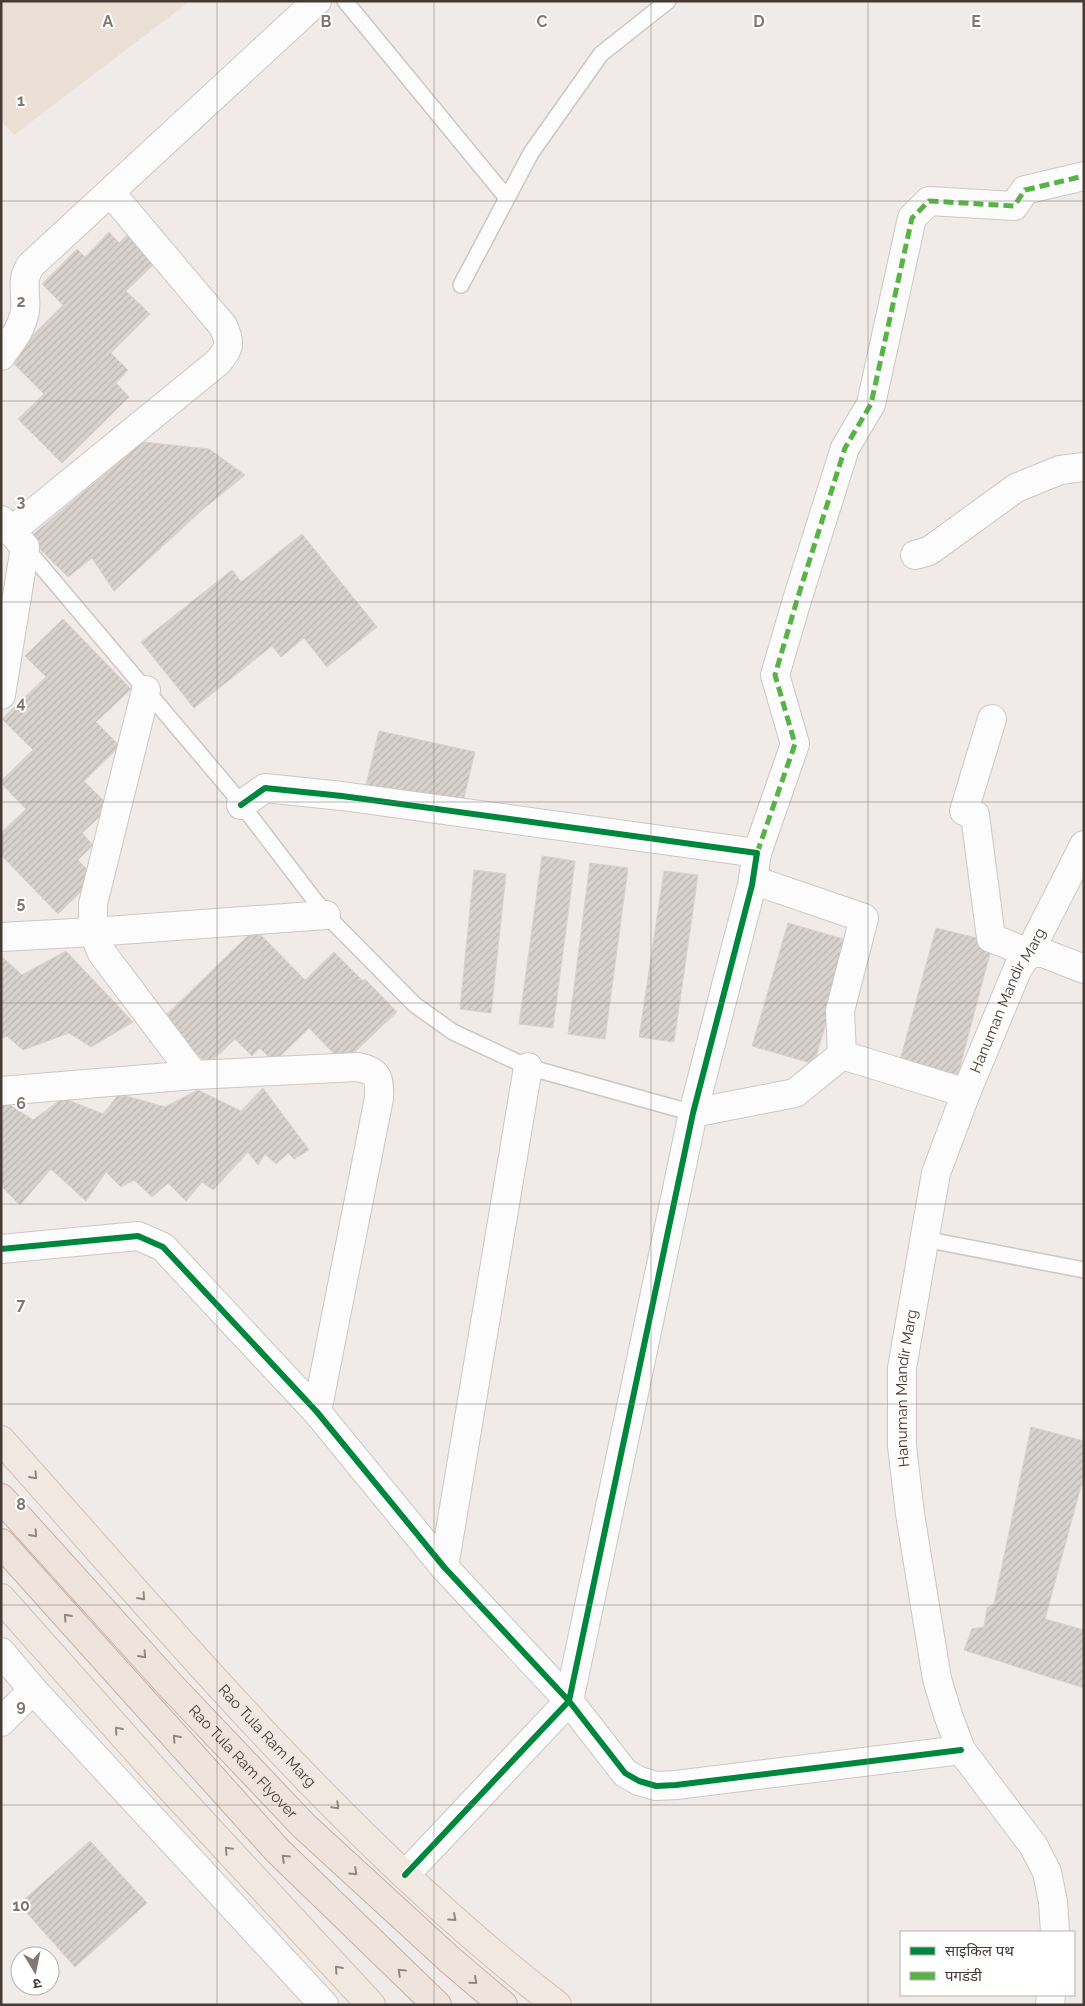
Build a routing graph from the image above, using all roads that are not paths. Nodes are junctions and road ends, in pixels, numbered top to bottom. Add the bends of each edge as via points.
1 (317, 1) edge
2 (345, 1) edge
3 (668, 1) edge
4 (1084, 176) edge
5 (110, 192) junction
6 (507, 198) junction
7 (461, 285) dead end
8 (1, 356) edge
9 (1084, 467) edge
10 (12, 533) edge
11 (915, 554) dead end
12 (146, 690) junction
13 (1, 694) edge
14 (992, 719) dead end
15 (241, 804) junction
16 (1084, 845) edge
17 (757, 853) junction
18 (753, 880) junction
19 (326, 915) junction
20 (93, 932) junction
21 (1, 936) edge
22 (1029, 952) junction
23 (1084, 969) edge
24 (842, 1055) junction
25 (528, 1067) junction
26 (194, 1075) junction
27 (1, 1091) edge
28 (966, 1093) junction
29 (693, 1113) junction
30 (924, 1239) junction
31 (1, 1248) edge
32 (1084, 1270) edge
33 (317, 1412) junction
34 (1, 1440) edge
35 (1, 1498) edge
36 (1, 1543) edge
37 (444, 1567) junction
38 (1, 1598) edge
39 (1, 1652) edge
40 (32, 1690) junction
41 (568, 1701) junction
42 (1, 1722) edge
43 (961, 1750) junction
44 (405, 1875) junction
45 (1055, 1931) edge
46 (324, 2005) edge
47 (371, 2005) edge
48 (437, 2005) edge
49 (503, 2005) edge
50 (557, 2005) edge

1 - 5 street
2 - 6 lane
3 - 6 lane via 601,54 530,153
4 - 17 street via 1025,190 1014,206 929,201 912,218 871,404 845,448 775,675 795,744
5 - 8 street via 27,271 22,322
5 - 10 street via 223,326 229,339 227,351 218,362
6 - 7 lane
9 - 11 street via 1060,470 1016,488 929,550
10 - 12 lane
10 - 13 street
12 - 15 lane
12 - 20 street via 93,904
14 - 22 street via 964,810 975,815 991,938
15 - 17 street via 265,788
15 - 19 lane
16 - 22 street, Hanuman Mandir Marg
17 - 18 street
18 - 24 street via 864,918 840,1011
18 - 29 street
19 - 20 street
19 - 25 lane via 415,1005 453,1032
20 - 21 street
20 - 26 street via 102,954
22 - 23 street via 1043,953
22 - 28 street, Hanuman Mandir Marg via 1018,968
24 - 28 street
24 - 29 street via 795,1093
25 - 29 lane
25 - 37 street
26 - 27 street
26 - 33 street via 358,1067 377,1076 378,1098
28 - 30 street, Hanuman Mandir Marg via 936,1173
29 - 41 street
30 - 32 lane
30 - 43 street, Hanuman Mandir Marg via 902,1368 902,1446 938,1679
31 - 33 street via 138,1236 151,1240 163,1248
33 - 37 street
34 -> 44 main road, Rao Tula Ram Marg via 273,1742
35 -> 49 highway, Rao Tula Ram Flyover via 170,1685 304,1826
48 -> 36 highway, Rao Tula Ram Flyover via 277,1850
37 - 41 street
47 -> 38 main road via 164,1782
39 - 40 street
40 - 42 street
40 - 46 street
41 - 43 street via 625,1773 656,1786
41 - 44 street
43 - 45 street, Hanuman Mandir Marg via 1033,1845 1047,1872
44 -> 50 main road, Rao Tula Ram Marg via 504,1963

